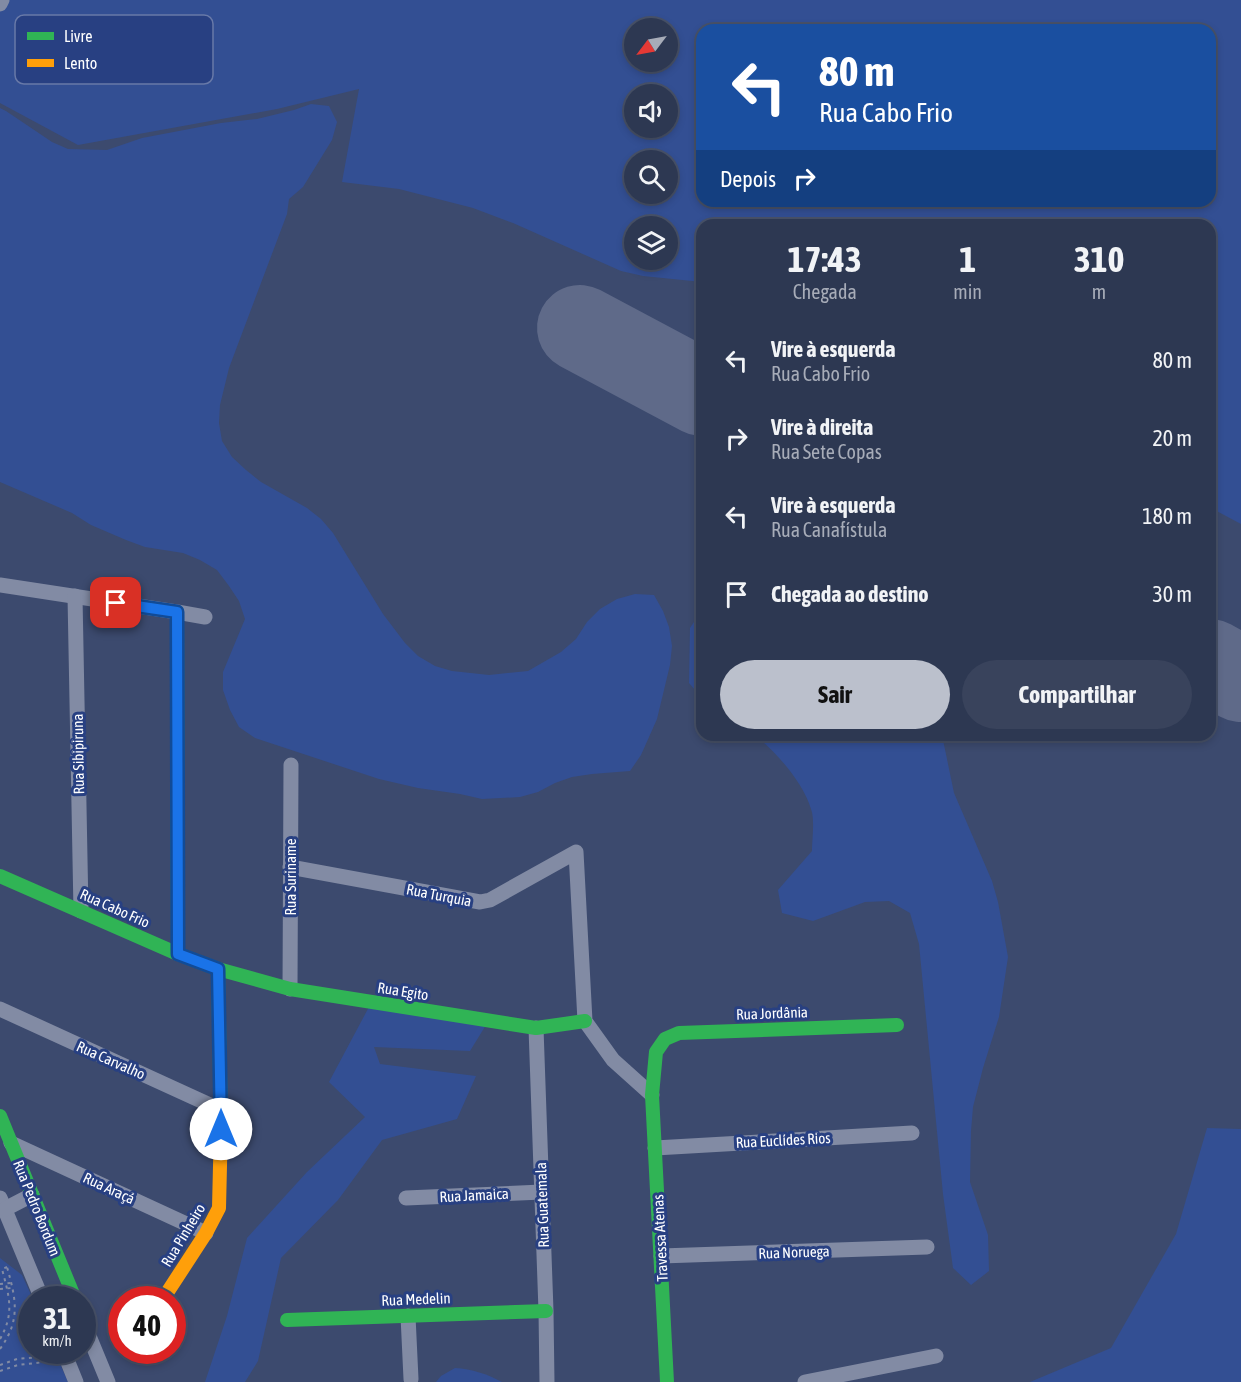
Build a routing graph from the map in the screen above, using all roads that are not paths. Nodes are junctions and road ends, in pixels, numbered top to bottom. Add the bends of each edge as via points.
1 (2, 0) edge
2 (0, 4) edge
3 (0, 585) edge
4 (75, 596) junction
5 (177, 612) junction
6 (205, 617) dead end
7 (291, 765) dead end
8 (290, 867) junction
9 (0, 876) edge
10 (81, 912) junction
11 (178, 954) junction
12 (218, 969) junction
13 (290, 989) junction
14 (0, 1009) edge
15 (585, 1021) junction
16 (897, 1025) dead end
17 (536, 1028) junction
18 (656, 1052) joint
19 (652, 1095) junction
20 (221, 1110) junction
21 (0, 1116) edge
22 (912, 1132) dead end
23 (11, 1143) junction
24 (655, 1148) junction
25 (542, 1192) junction
26 (32, 1195) junction
27 (406, 1198) dead end
28 (2, 1204) edge
29 (206, 1233) junction
30 (927, 1247) dead end
31 (660, 1256) junction
32 (37, 1286) edge
33 (70, 1286) edge
34 (171, 1286) edge
35 (546, 1311) junction
36 (408, 1316) junction
37 (287, 1320) dead end
38 (96, 1352) edge
39 (936, 1356) dead end
40 (69, 1364) edge
41 (411, 1379) dead end
42 (76, 1382) edge
43 (108, 1382) edge
44 (547, 1382) edge
45 (667, 1382) edge
46 (805, 1382) edge

1 - 2 street
3 - 4 street
4 - 5 street
4 - 10 street, Rua Sibipiruna
5 - 6 street
5 - 11 street
7 - 8 street, Rua Suriname
8 - 13 street, Rua Suriname
8 - 15 street, Rua Turquia via 480,902 576,852
9 - 10 street, Rua Cabo Frio
10 - 11 street, Rua Cabo Frio
11 - 12 street, Rua Cabo Frio
12 - 13 street, Rua Egito
12 - 20 street, Rua Pinheiro
13 - 17 street, Rua Egito
14 - 20 street, Rua Carvalho
15 - 17 street, Rua Egito
15 - 19 street via 613,1060
16 - 18 street, Rua Jordânia via 679,1033 664,1039
17 - 25 street, Rua Guatemala
18 - 19 street, Travessa Atenas
19 - 24 street, Travessa Atenas
20 - 29 street, Rua Pinheiro via 219,1208
21 - 23 street, Rua Pedro Bordum
22 - 24 street, Rua Euclídes Rios
23 - 26 street, Rua Pedro Bordum
23 - 29 street, Rua Araçá
24 - 31 street, Travessa Atenas
25 - 27 street, Rua Jamaica
25 - 35 street, Rua Guatemala
26 - 28 street
26 - 33 street, Rua Pedro Bordum
28 - 32 street, Rua Pedro Bordum
29 - 34 street, Rua Pinheiro
30 - 31 street, Rua Noruega
31 - 45 street, Travessa Atenas
35 - 36 street, Rua Medelin
35 - 44 street, Rua Guatemala
36 - 37 street, Rua Medelin
36 - 41 street
38 - 43 street
39 - 46 street
40 - 42 street

